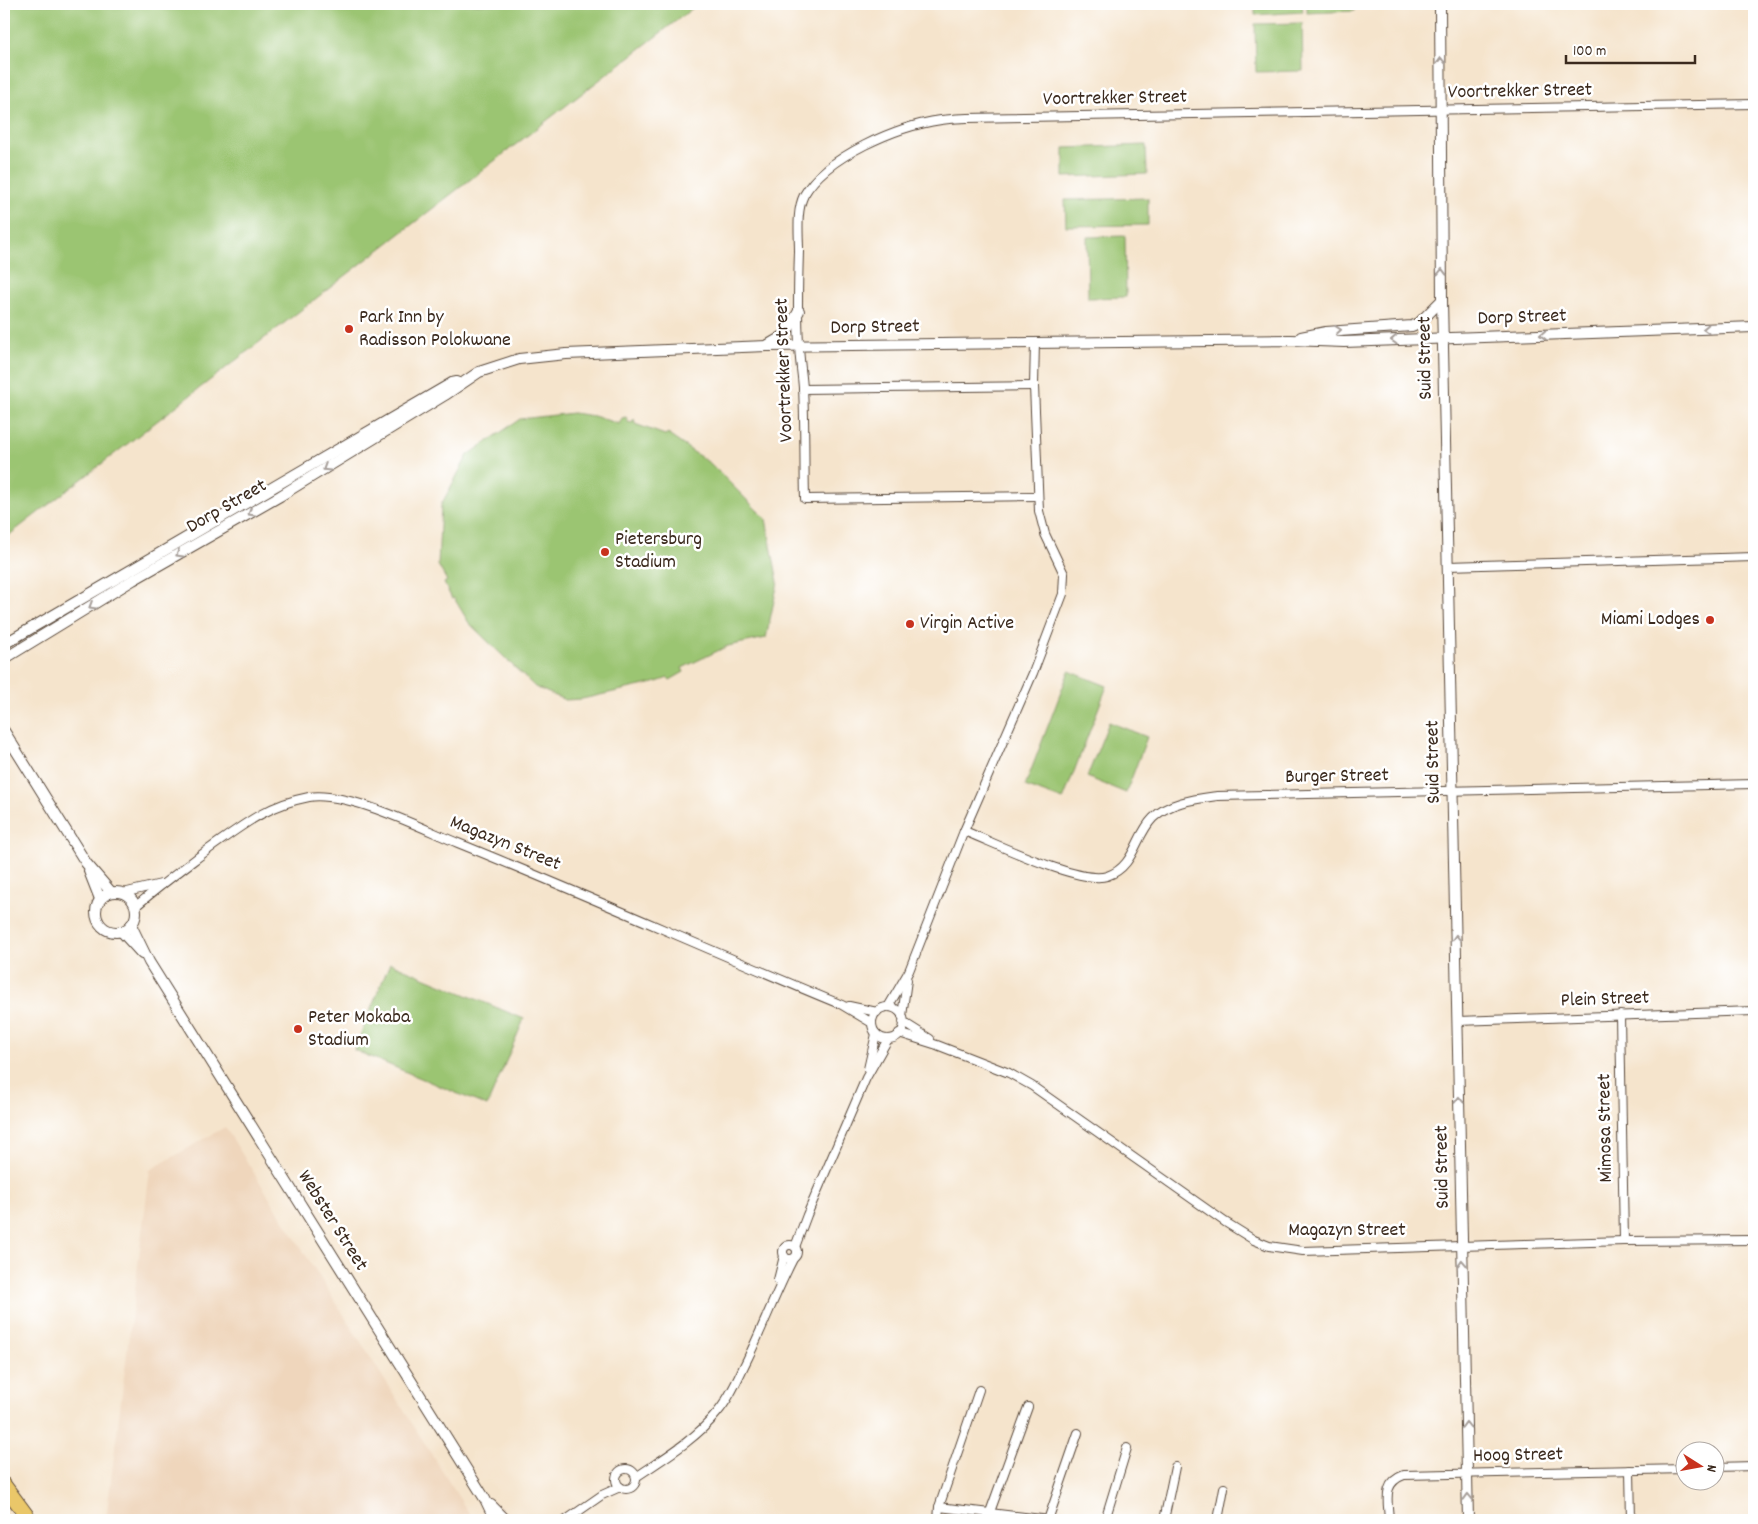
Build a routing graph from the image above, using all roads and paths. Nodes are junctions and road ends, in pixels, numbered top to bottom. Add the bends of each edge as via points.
1 (1440, 4) edge
2 (1754, 104) edge
3 (1442, 109) junction
4 (1442, 300) junction
5 (799, 311) junction
6 (1754, 327) edge
7 (1443, 339) junction
8 (1291, 340) junction
9 (1035, 342) junction
10 (767, 346) junction
11 (799, 346) junction
12 (1034, 386) junction
13 (803, 389) junction
14 (1038, 496) junction
15 (1754, 557) edge
16 (1448, 566) junction
17 (131, 576) junction
18 (4, 644) edge
19 (4, 659) edge
20 (4, 731) edge
21 (1754, 784) edge
22 (1452, 790) junction
23 (964, 831) junction
24 (86, 863) junction
25 (162, 883) junction
26 (111, 892) junction
27 (123, 893) junction
28 (100, 899) junction
29 (135, 907) junction
30 (131, 925) junction
31 (121, 931) junction
32 (149, 962) junction
33 (909, 971) junction
34 (842, 1004) junction
35 (888, 1007) junction
36 (1754, 1011) edge
37 (877, 1012) junction
38 (1620, 1015) junction
39 (903, 1019) junction
40 (1458, 1021) junction
41 (872, 1023) junction
42 (900, 1033) junction
43 (876, 1034) junction
44 (888, 1038) junction
45 (937, 1045) junction
46 (866, 1078) junction
47 (1754, 1240) edge
48 (1624, 1241) junction
49 (1461, 1245) junction
50 (792, 1246) junction
51 (784, 1256) junction
52 (792, 1259) junction
53 (775, 1294) junction
54 (979, 1390) dead end
55 (1028, 1408) dead end
56 (1078, 1433) dead end
57 (1126, 1448) dead end
58 (1754, 1466) edge
59 (1176, 1467) dead end
60 (1726, 1467) edge
61 (1676, 1468) edge
62 (1630, 1470) junction
63 (633, 1473) junction
64 (1467, 1474) junction
65 (4, 1484) edge
66 (618, 1484) junction
67 (1224, 1488) dead end
68 (485, 1498) junction
69 (938, 1516) edge
70 (990, 1516) edge
71 (30, 1520) edge
72 (495, 1520) edge
73 (506, 1520) edge
74 (566, 1520) edge
75 (1049, 1520) edge
76 (1105, 1520) edge
77 (1164, 1520) edge
78 (1218, 1520) edge
79 (1389, 1520) edge
80 (1468, 1520) edge
81 (1631, 1520) edge

3 -> 1 street, Suid Street
2 - 3 street, Voortrekker Street
4 -> 3 street, Suid Street
3 - 5 street, Voortrekker Street via 968,118 940,120 892,133 866,144 824,171 804,196 799,218
4 - 7 street, Suid Street
8 -> 4 street, Dorp Street via 1326,332 1412,326
5 - 10 street via 785,334
5 - 11 street, Voortrekker Street
6 -> 7 street, Dorp Street
7 -> 8 street, Dorp Street
7 - 16 street, Suid Street
8 - 9 street, Dorp Street
9 - 11 street, Dorp Street
9 - 12 street
10 - 11 street, Dorp Street
10 - 17 street, Dorp Street via 548,355 519,359 479,372 280,496
11 - 13 street, Voortrekker Street
12 - 13 street
12 - 14 street
13 - 14 street, Voortrekker Street via 805,499
14 - 23 street via 1040,522 1064,574 1063,594 1033,673
15 - 16 street
16 - 22 street, Suid Street
17 - 18 street, Dorp Street
17 -> 19 street, Dorp Street
20 - 24 street
21 - 22 street, Burger Street
22 - 23 street, Burger Street via 1196,799 1166,809 1152,819 1126,863 1106,877 1066,873
40 -> 22 street, Suid Street
23 - 33 street
24 - 26 street
24 - 28 street
25 - 27 street, Magazyn Street
25 - 29 street, Magazyn Street
25 - 34 street, Magazyn Street via 262,812 311,797 342,800 379,811 558,883
26 - 27 street
26 - 28 street
27 - 29 street via 129,896
28 - 31 street via 96,910 99,922 108,931
29 - 30 street
30 - 31 street
30 - 32 street, Webster Street
31 - 32 street, Webster Street
32 - 68 street, Webster Street
33 - 35 street
33 - 39 street
34 - 37 street, Magazyn Street
34 - 41 street, Magazyn Street
35 - 37 street
35 - 39 street via 894,1008
36 - 38 street, Plein Street
37 - 41 street
38 - 40 street, Plein Street
38 - 48 street, Mimosa Street
39 - 42 street
39 - 45 street, Magazyn Street
49 -> 40 street, Suid Street
41 - 43 street
42 - 44 street
42 - 45 street, Magazyn Street
43 - 44 street
43 - 46 street
44 - 46 street
45 - 49 street, Magazyn Street via 1009,1073 1032,1086 1225,1222 1260,1243 1303,1250
46 - 50 street
47 - 48 street, Magazyn Street
48 - 49 street, Magazyn Street
64 -> 49 street, Suid Street
50 - 51 street via 783,1249
50 - 52 street via 797,1255
51 - 52 street
51 - 53 street
52 - 53 street
53 - 63 street via 758,1336 717,1414 658,1462
54 - 69 street
55 - 70 street
56 - 75 street
57 - 76 street
58 - 60 street
59 - 77 street
61 - 62 street, Hoog Street
62 - 64 street, Hoog Street
62 - 81 street
63 - 66 street via 620,1470 617,1473
63 - 66 street via 634,1484 631,1487 628,1489
64 - 79 street, Hoog Street via 1404,1475 1396,1478 1388,1489
80 -> 64 street, Suid Street
65 - 71 highway
66 - 74 street
67 - 78 street
68 - 72 street, Webster Street
68 - 73 street, Webster Street
69 - 70 street
70 - 75 street

